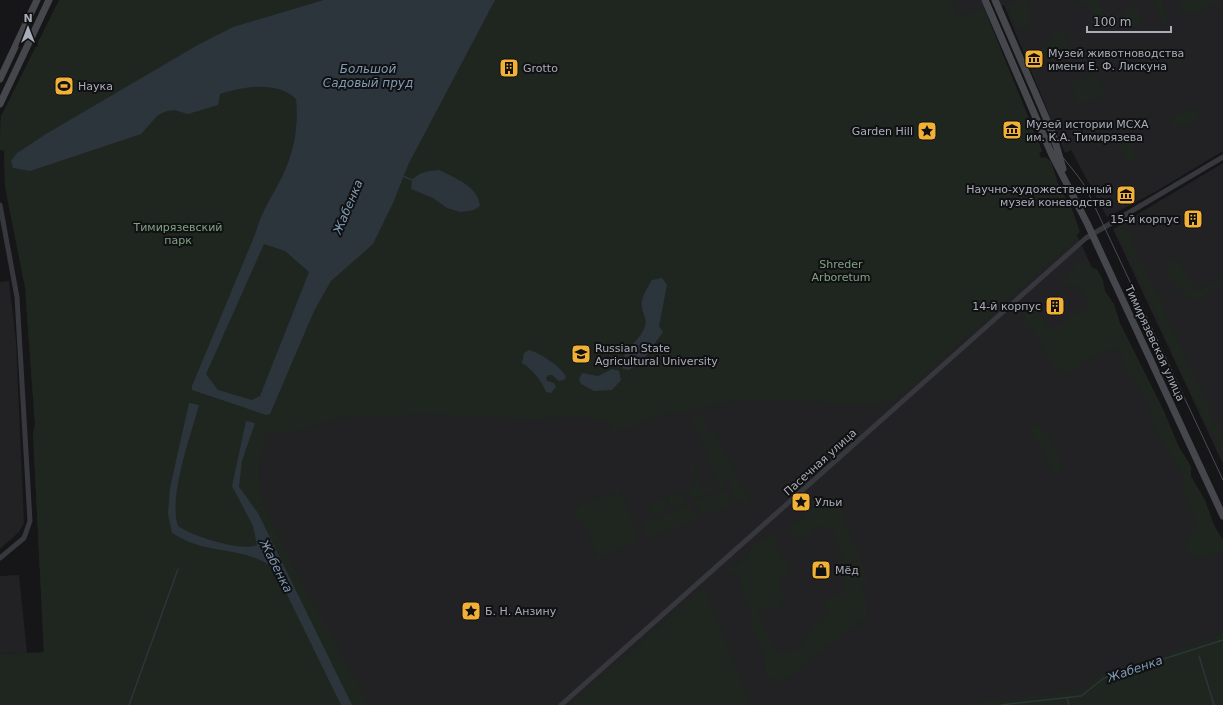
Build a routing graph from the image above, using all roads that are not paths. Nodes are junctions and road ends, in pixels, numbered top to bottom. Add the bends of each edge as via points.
1 (37, 0) edge
2 (49, 0) edge
3 (985, 0) edge
4 (995, 0) edge
5 (0, 79) edge
6 (0, 104) edge
7 (1223, 157) edge
8 (1066, 181) junction
9 (0, 205) edge
10 (1092, 234) junction
11 (1223, 516) edge
12 (0, 558) edge
13 (561, 705) edge

1 - 5 main road
2 - 6 main road
3 - 8 main road, Тимирязевская улица via 1052,155
4 - 8 main road, Тимирязевская улица via 1053,134
7 - 10 street, Пасечная улица
8 - 10 main road, Тимирязевская улица
9 - 12 street via 17,297 30,521 24,538
10 - 11 main road, Тимирязевская улица
10 - 13 street, Пасечная улица

